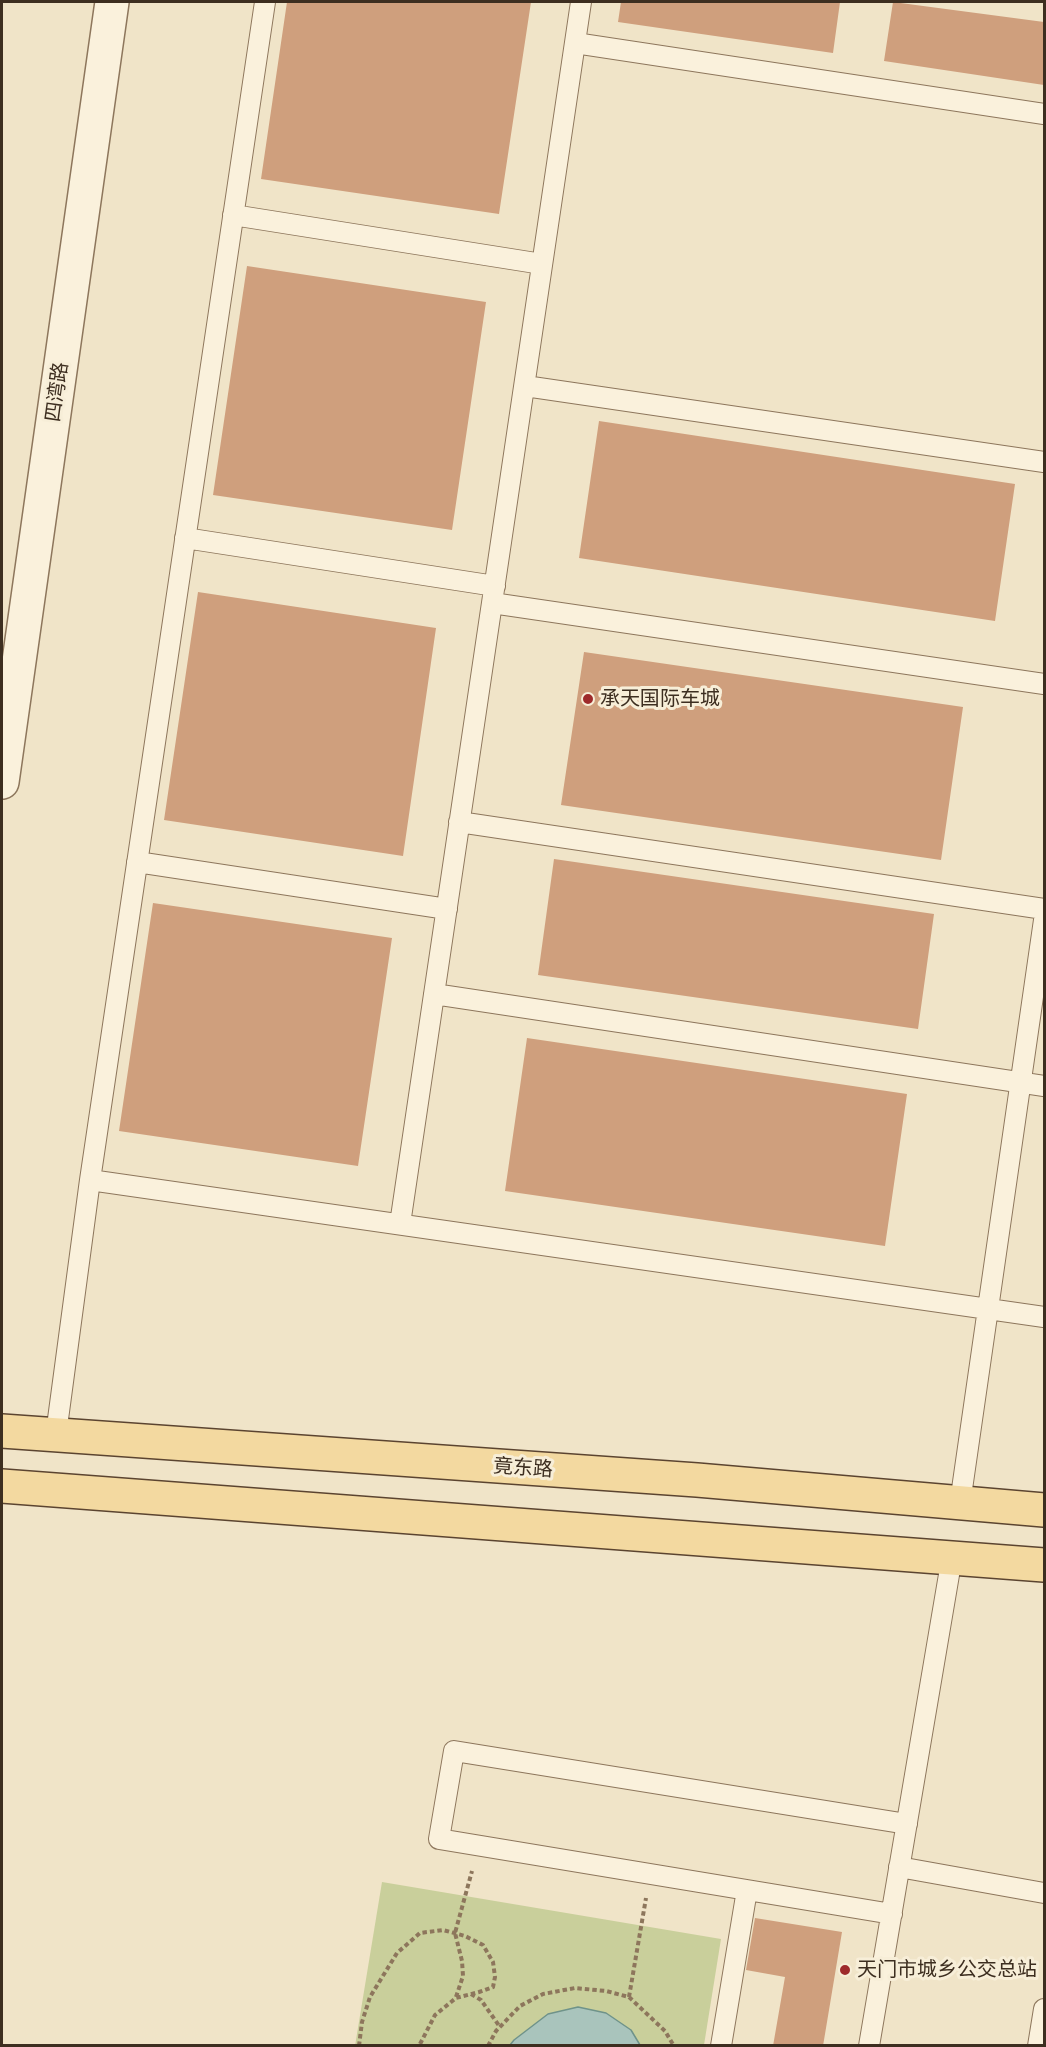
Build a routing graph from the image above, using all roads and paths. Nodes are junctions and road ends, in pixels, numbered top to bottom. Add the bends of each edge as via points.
1 (112, 2) edge
2 (265, 2) edge
3 (581, 2) edge
4 (575, 43) junction
5 (1044, 114) edge
6 (233, 215) junction
7 (542, 264) junction
8 (525, 386) junction
9 (1044, 462) edge
10 (185, 538) junction
11 (494, 594) junction
12 (1044, 684) edge
13 (2, 782) edge
14 (459, 822) junction
15 (137, 862) junction
16 (447, 909) junction
17 (1044, 909) edge
18 (1044, 920) edge
19 (434, 994) junction
20 (1020, 1083) junction
21 (1044, 1086) edge
22 (90, 1180) junction
23 (400, 1224) junction
24 (987, 1308) junction
25 (1044, 1317) edge
26 (2, 1431) edge
27 (56, 1434) junction
28 (2, 1486) edge
29 (960, 1503) junction
30 (1044, 1510) edge
31 (952, 1557) junction
32 (1044, 1564) edge
33 (906, 1824) junction
34 (476, 1845) junction
35 (899, 1867) junction
36 (650, 1874) junction
37 (747, 1890) junction
38 (1044, 1893) edge
39 (892, 1914) junction
40 (455, 1933) junction
41 (471, 1994) junction
42 (629, 1997) junction
43 (456, 1998) junction
44 (1044, 2009) edge
45 (500, 2027) junction
46 (358, 2046) edge
47 (419, 2046) edge
48 (488, 2046) edge
49 (674, 2046) edge
50 (721, 2046) edge
51 (869, 2046) edge
52 (1038, 2046) edge

1 - 13 street, 四湾路
2 - 6 lane
3 - 4 lane
4 - 5 lane
4 - 7 lane
6 - 7 lane
6 - 10 lane
7 - 8 lane
8 - 9 lane
8 - 11 lane
10 - 11 lane
10 - 15 lane
11 - 12 lane
11 - 14 lane
14 - 16 lane
14 - 17 lane
15 - 16 lane
15 - 22 lane
16 - 19 lane
18 - 20 lane
19 - 20 lane
19 - 23 lane
20 - 21 lane
20 - 24 lane
22 - 23 lane
22 - 27 lane
23 - 24 lane
24 - 25 lane
24 - 29 lane
26 - 27 main road, 竟东路
27 - 29 main road, 竟东路
28 - 31 main road
29 - 30 main road, 竟东路
31 - 32 main road
31 - 33 lane
33 - 34 lane via 454,1751 439,1839
33 - 35 lane
34 - 36 lane
34 - 40 path
35 - 38 lane
35 - 39 lane
36 - 37 lane
36 - 42 path
37 - 39 lane
37 - 50 lane
39 - 51 lane
40 - 41 path via 483,1944 493,1962 493,1987
40 - 43 path via 463,1976
40 - 46 path via 420,1933 398,1953 370,1997
41 - 43 path
41 - 45 path via 481,2000
42 - 45 path via 575,1988 543,1994 520,2006
42 - 49 path via 665,2031
43 - 47 path via 435,2015
44 - 52 lane
45 - 48 path

